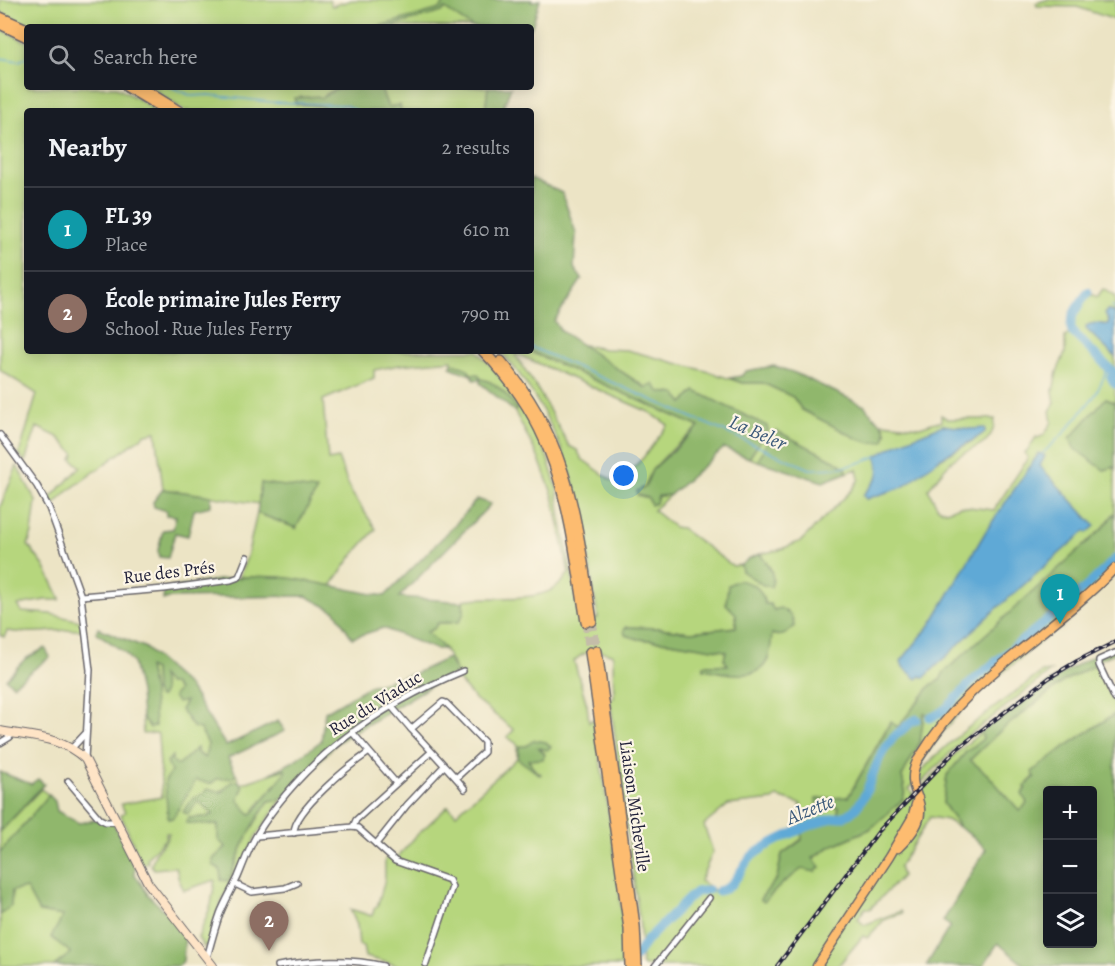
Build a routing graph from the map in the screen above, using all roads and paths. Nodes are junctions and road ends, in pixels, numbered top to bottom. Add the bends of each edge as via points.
1 (0, 17) edge
2 (0, 24) edge
3 (24, 28) edge
4 (24, 36) edge
5 (132, 90) edge
6 (145, 90) edge
7 (163, 108) edge
8 (174, 108) edge
9 (486, 354) edge
10 (494, 354) edge
11 (0, 435) edge
12 (247, 557) dead end
13 (1115, 568) edge
14 (81, 597) junction
15 (593, 651) tunnel mouth
16 (1115, 652) edge
17 (463, 671) dead end
18 (1115, 699) edge
19 (392, 707) junction
20 (411, 729) junction
21 (0, 730) edge
22 (352, 732) junction
23 (12, 733) junction
24 (86, 734) junction
25 (0, 743) edge
26 (72, 748) junction
27 (431, 752) junction
28 (368, 753) junction
29 (85, 759) junction
30 (444, 766) junction
31 (456, 778) junction
32 (69, 781) dead end
33 (396, 783) junction
34 (465, 789) dead end
35 (118, 822) junction
36 (353, 827) junction
37 (294, 832) junction
38 (256, 836) junction
39 (376, 844) junction
40 (297, 883) dead end
41 (235, 884) junction
42 (709, 898) dead end
43 (634, 959) edge
44 (210, 963) edge
45 (428, 965) edge
46 (278, 966) edge
47 (383, 966) edge
48 (419, 966) edge
49 (656, 966) edge
50 (817, 966) edge

1 - 3 highway
2 - 4 highway
5 - 7 highway
6 - 8 highway
9 - 10 highway via 521,397 552,455 563,487 589,621 578,527 558,453 529,397
11 - 14 street via 49,508
12 - 14 street, Rue des Prés via 239,577 231,580
13 - 50 main road via 971,693 943,724 913,770 921,813 916,829 889,857
14 - 24 street via 90,670
15 - 43 highway, Liaison Micheville
16 - 18 street via 1099,660
17 - 19 street, Rue du Viaduc
19 - 20 street
19 - 22 street, Rue du Viaduc
20 - 27 street
20 - 31 street via 439,703 446,703 484,742 484,752
21 - 23 main road
22 - 28 street
22 - 38 street, Rue du Viaduc via 294,782
23 - 25 street
23 - 26 main road via 50,739
24 - 26 street
24 - 29 street
26 - 29 main road
27 - 30 street
27 - 33 street
28 - 33 street
28 - 37 street via 323,791 296,821
29 - 35 main road
30 - 31 street
30 - 39 street
31 - 34 street
32 - 35 street via 100,819
33 - 36 street
35 - 44 main road via 148,883
36 - 37 street
36 - 39 street
37 - 38 street
38 - 41 street, Rue du Viaduc
39 - 45 street via 395,861 451,882
40 - 41 street via 252,892
41 - 44 street, Rue du Viaduc via 221,913
42 - 49 street
45 - 48 street
46 - 47 street via 309,962

